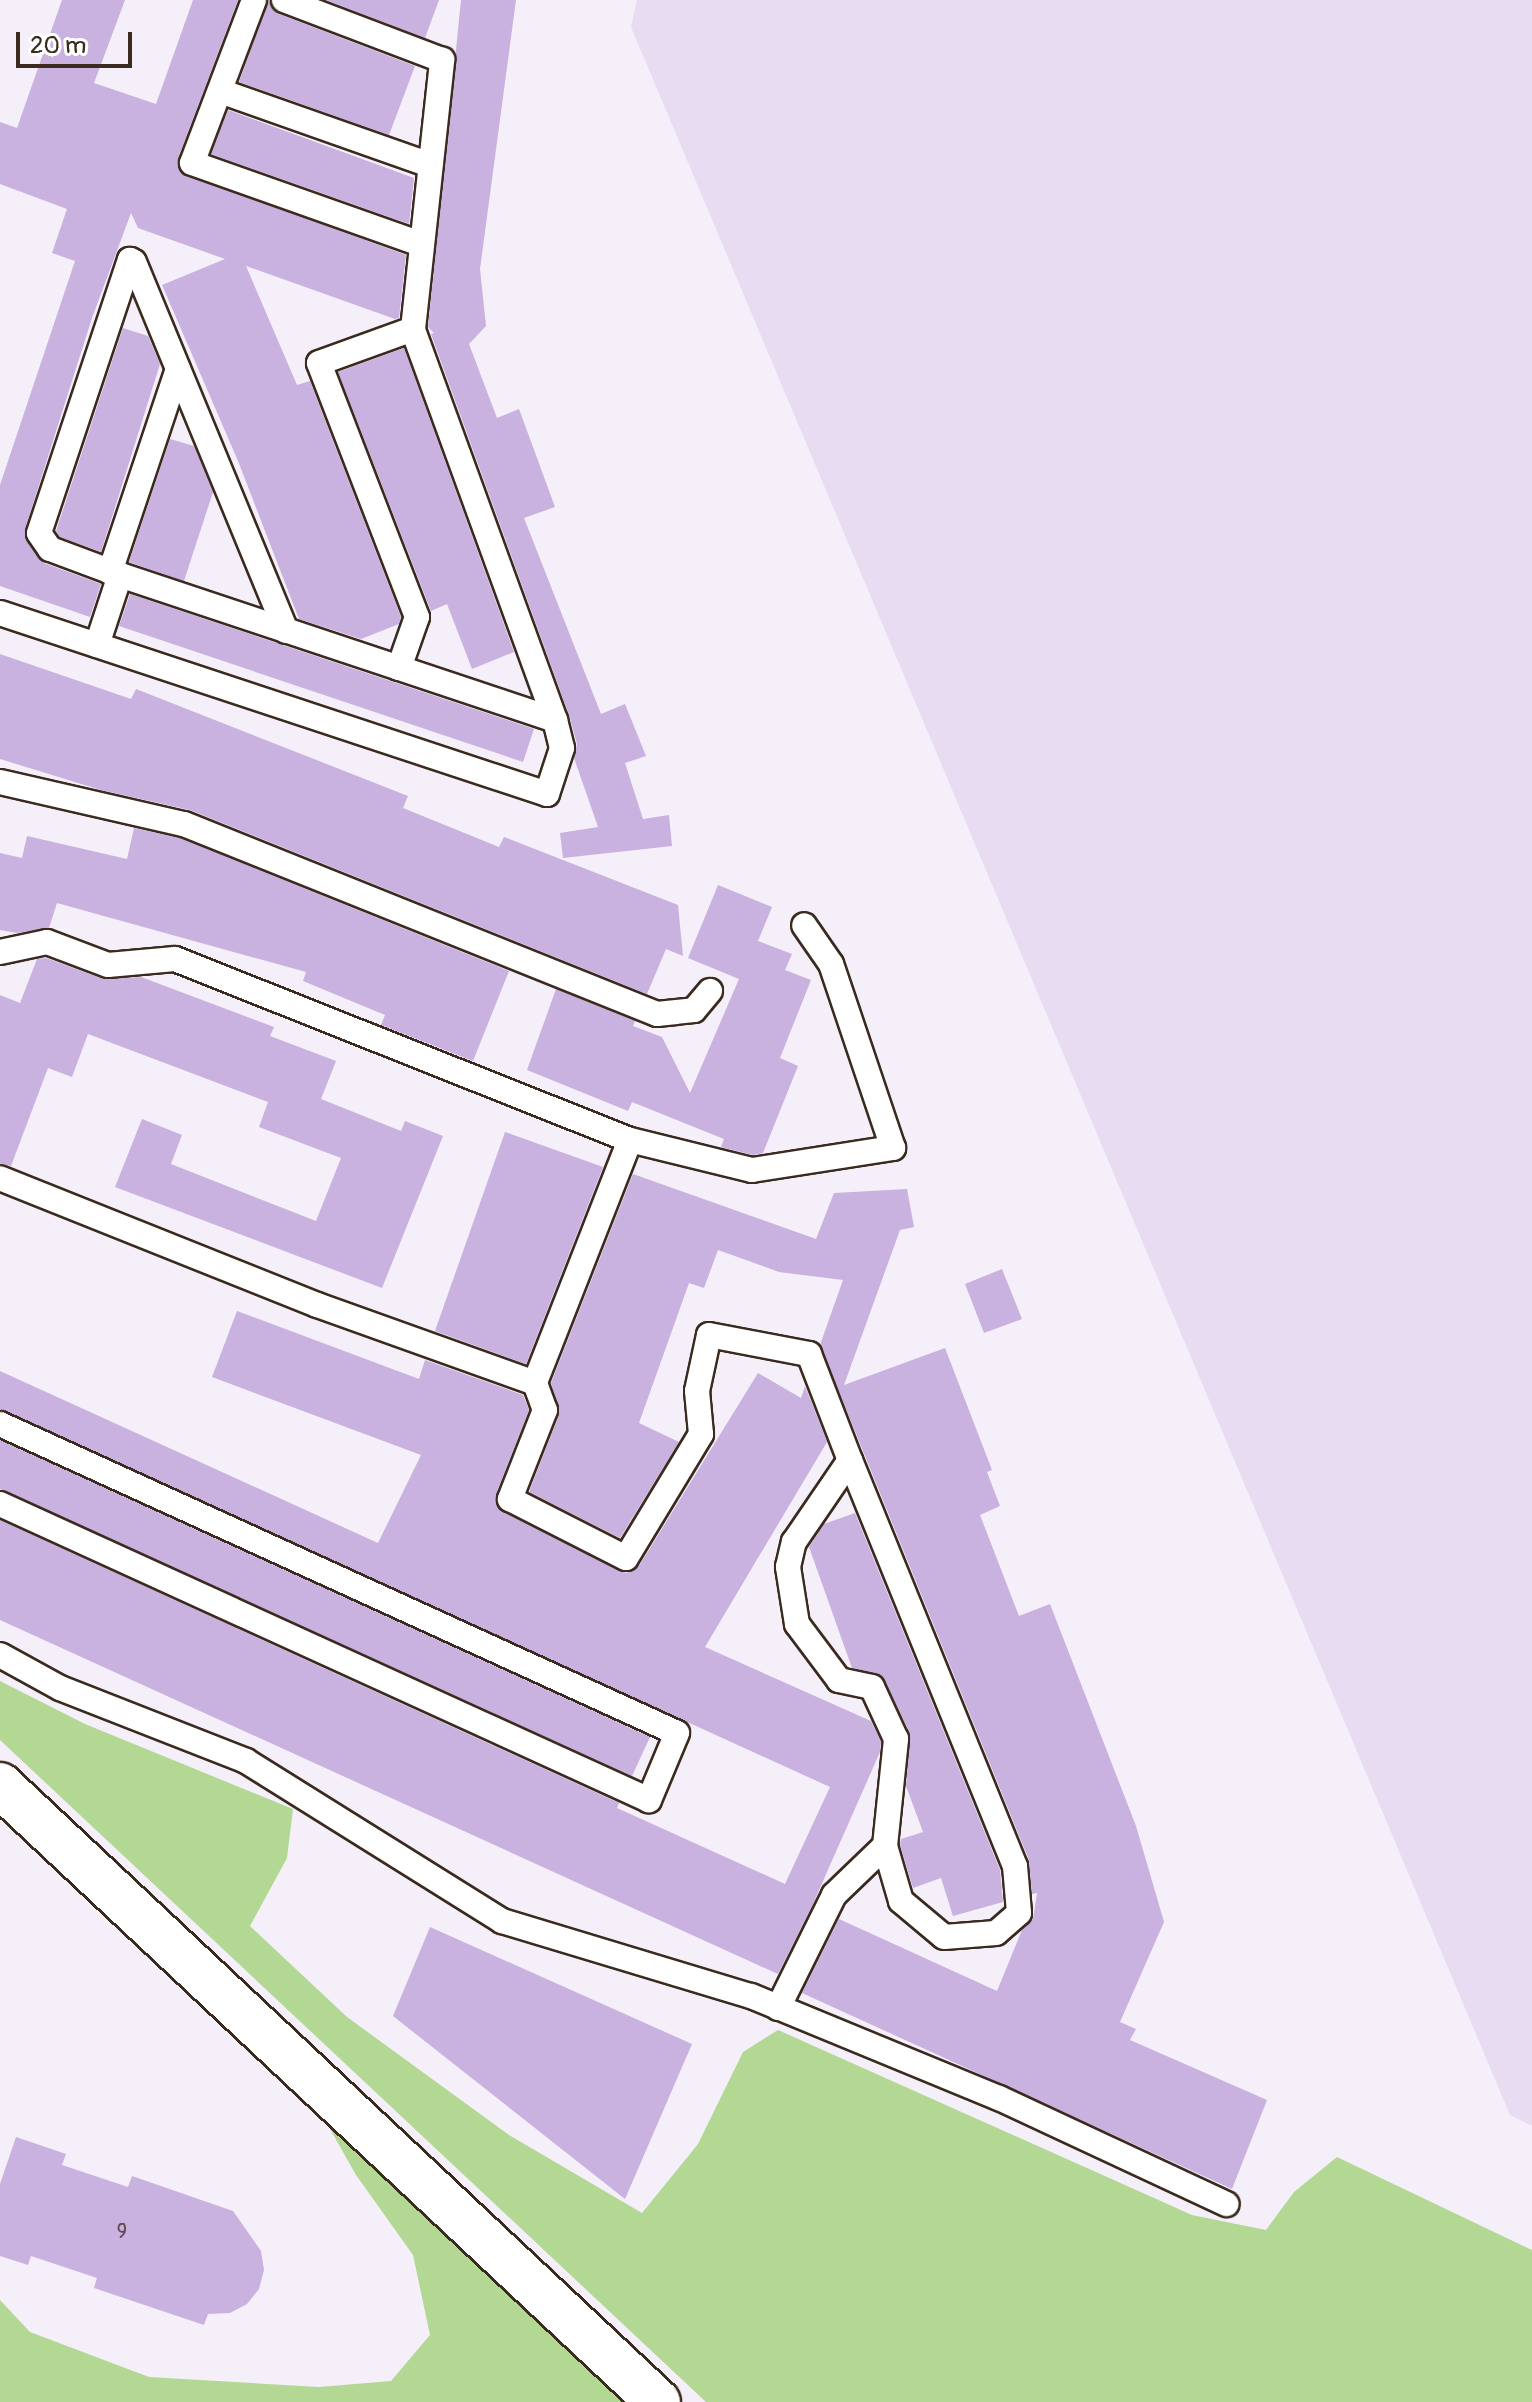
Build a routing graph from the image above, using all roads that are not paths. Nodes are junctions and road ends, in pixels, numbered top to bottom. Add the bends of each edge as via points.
1 (254, 0) edge
2 (284, 0) edge
3 (220, 91) junction
4 (430, 165) junction
5 (421, 244) junction
6 (413, 329) junction
7 (178, 369) junction
8 (115, 574) junction
9 (0, 613) edge
10 (286, 631) junction
11 (97, 645) junction
12 (399, 668) junction
13 (555, 720) junction
14 (0, 782) edge
15 (804, 925) dead end
16 (0, 952) edge
17 (710, 991) dead end
18 (630, 1140) junction
19 (0, 1178) edge
20 (535, 1383) junction
21 (0, 1424) edge
22 (850, 1460) junction
23 (0, 1504) edge
24 (0, 1655) edge
25 (0, 1785) edge
26 (885, 1846) junction
27 (778, 2008) junction
28 (1226, 2204) dead end
29 (658, 2402) edge

1 - 3 lane
2 - 4 lane via 442,60
3 - 4 lane
3 - 5 lane via 192,163
4 - 5 lane
5 - 6 lane
6 - 12 lane via 319,363 417,617
6 - 13 lane
7 - 8 lane
7 - 8 lane via 130,260 39,533 50,549
7 - 10 lane
8 - 10 lane
8 - 11 lane
9 - 11 lane
10 - 12 lane
11 - 13 lane via 547,794 562,748
12 - 13 lane
14 - 17 lane via 184,824 657,1014 694,1010
15 - 18 lane via 831,964 893,1148 752,1170
16 - 18 lane via 47,942 108,965 175,959
18 - 20 lane
19 - 20 lane via 317,1305
20 - 22 lane via 545,1410 510,1499 626,1558 701,1434 697,1391 709,1335 809,1354
21 - 23 lane via 677,1733 649,1800
22 - 26 lane via 794,1542 788,1567 797,1624 839,1680 872,1687 896,1739
22 - 26 lane via 1015,1866 1019,1913 996,1933 944,1937 901,1901
24 - 27 lane via 60,1688 246,1761 502,1921
25 - 29 street
26 - 27 lane via 834,1895
27 - 28 lane via 999,2098

